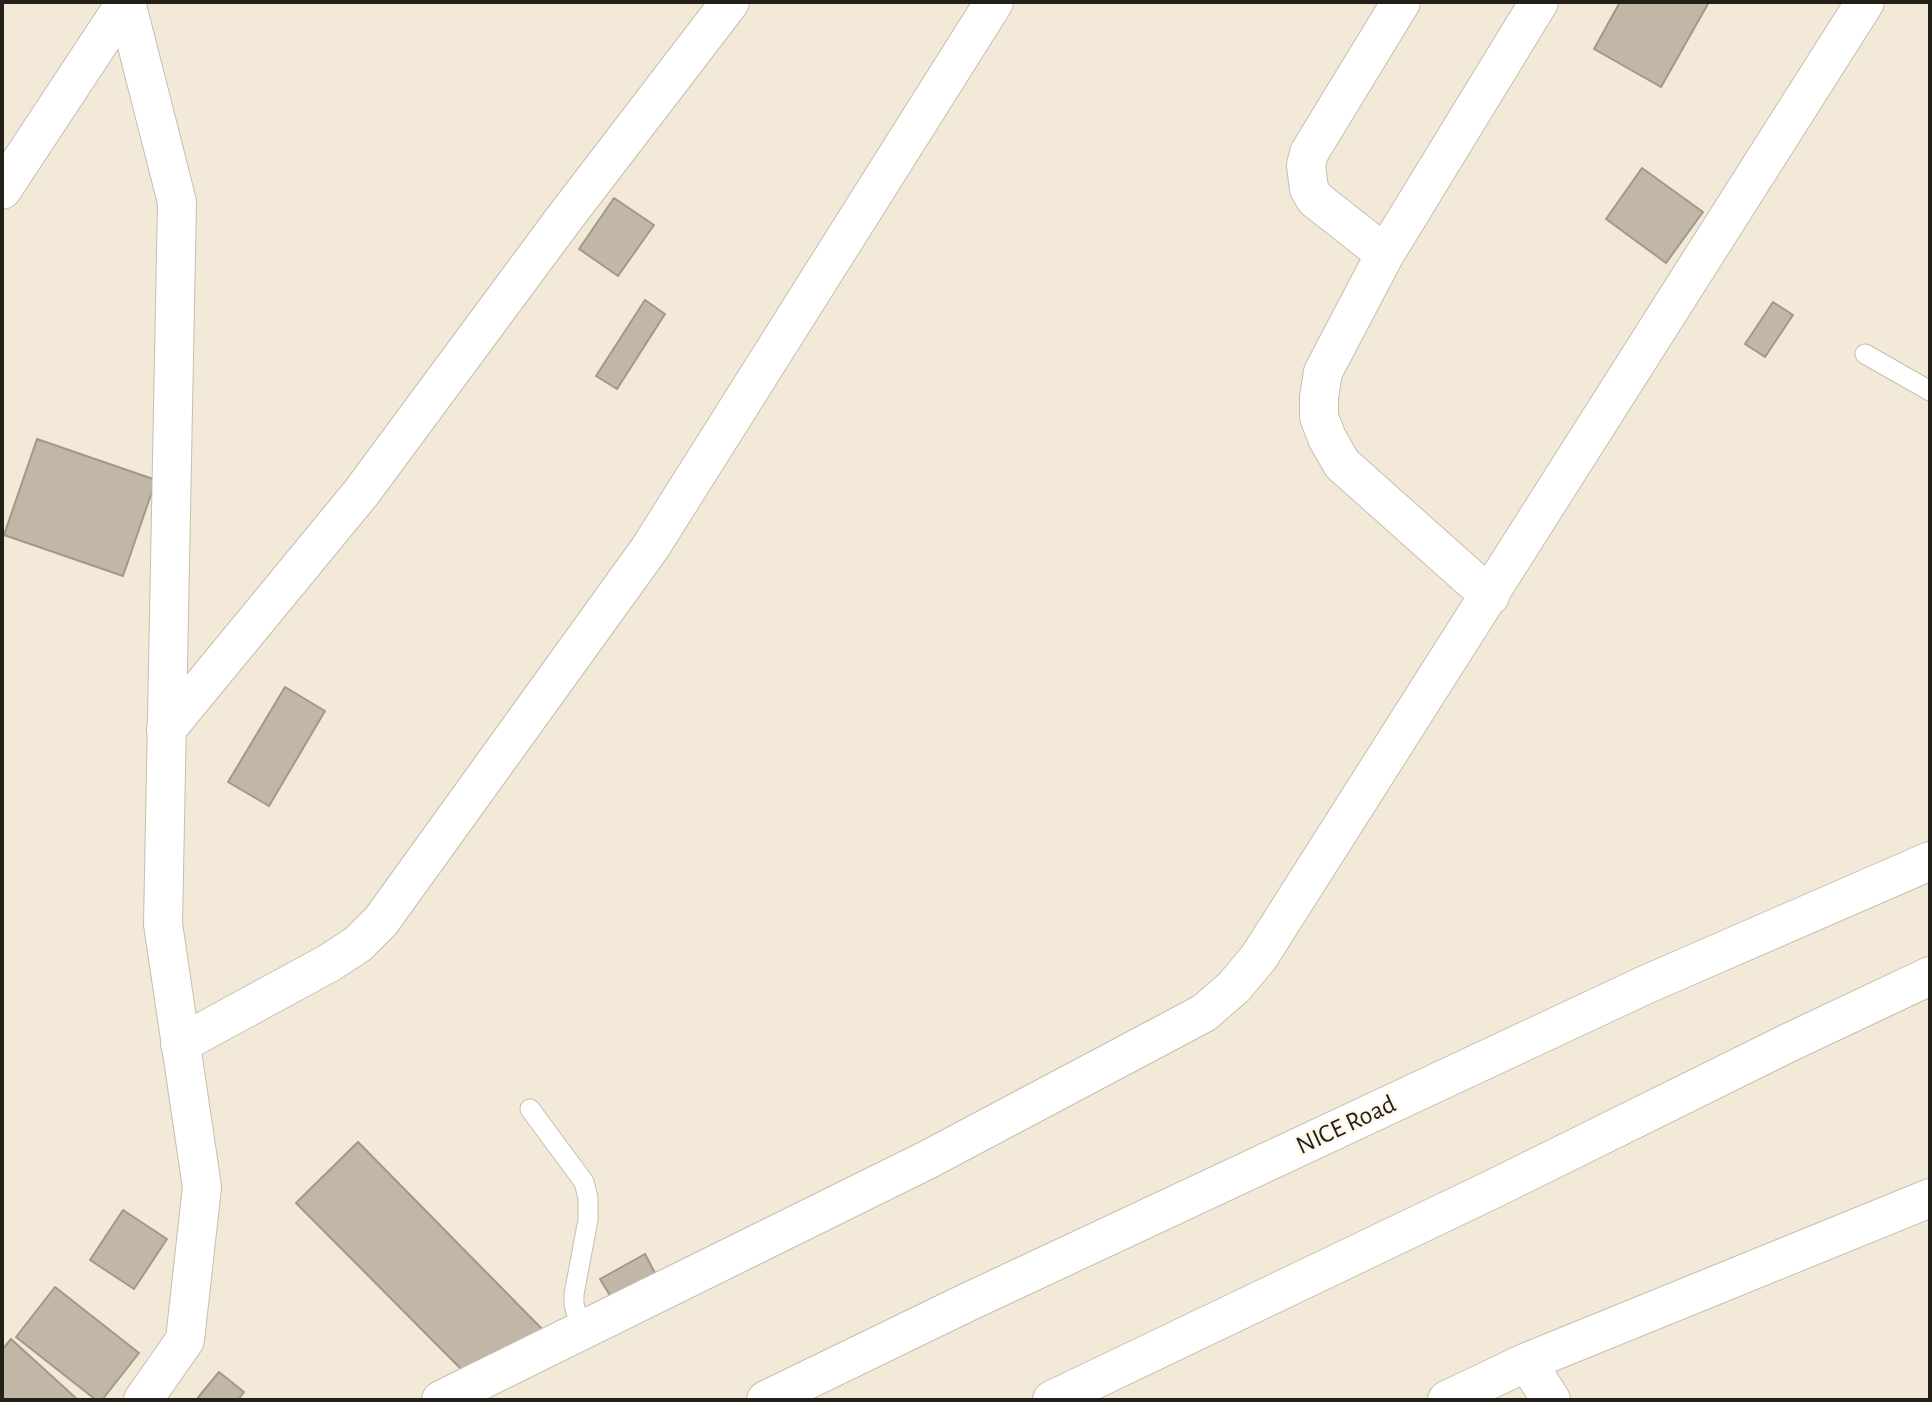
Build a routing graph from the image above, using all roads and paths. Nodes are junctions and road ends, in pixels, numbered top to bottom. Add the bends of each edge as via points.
1 (126, 2) edge
2 (730, 2) edge
3 (994, 2) edge
4 (1401, 2) edge
5 (1539, 2) edge
6 (1866, 2) edge
7 (2, 188) edge
8 (1385, 254) junction
9 (1865, 354) dead end
10 (1930, 391) edge
11 (1490, 596) junction
12 (166, 730) junction
13 (1930, 861) edge
14 (1930, 976) edge
15 (180, 1044) junction
16 (530, 1110) dead end
17 (1930, 1198) edge
18 (581, 1331) junction
19 (1527, 1362) junction
20 (143, 1400) edge
21 (441, 1400) edge
22 (766, 1400) edge
23 (1052, 1400) edge
24 (1447, 1400) edge
25 (1551, 1400) edge

1 - 7 main road
1 - 12 main road via 177,202
2 - 12 main road via 361,493
3 - 15 main road via 650,548 382,921 329,963
4 - 8 main road via 1306,165 1315,199
5 - 8 main road
6 - 11 main road
8 - 11 main road via 1323,372 1320,417 1342,464
9 - 10 lane
11 - 18 main road via 1259,957 1204,1013 927,1160
12 - 15 main road via 163,924
13 - 22 main road, NICE Road via 1645,985
14 - 23 main road
15 - 20 main road via 202,1187 185,1340
16 - 18 lane via 584,1182 588,1198 574,1294
17 - 19 main road
18 - 21 main road
19 - 24 main road
19 - 25 main road

